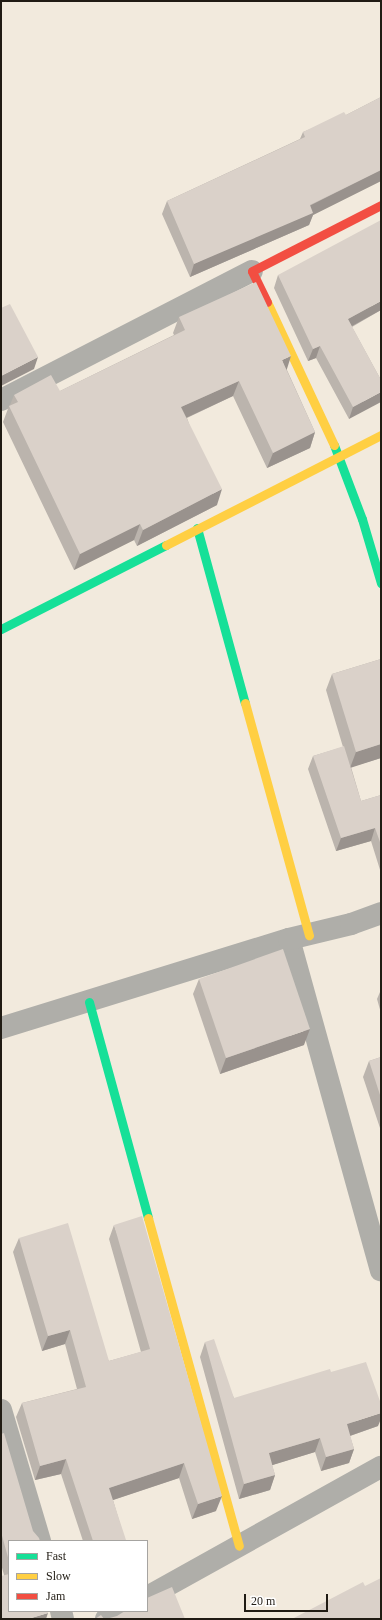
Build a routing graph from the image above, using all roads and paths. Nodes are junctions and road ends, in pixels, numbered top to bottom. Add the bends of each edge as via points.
1 (381, 205) edge
2 (252, 271) junction
3 (1, 400) edge
4 (381, 435) edge
5 (338, 456) junction
6 (198, 528) junction
7 (381, 583) edge
8 (1, 629) edge
9 (381, 913) edge
10 (299, 937) junction
11 (89, 1002) junction
12 (1, 1028) edge
13 (381, 1270) edge
14 (1, 1410) edge
15 (381, 1467) edge
16 (40, 1540) edge
17 (239, 1546) junction
18 (148, 1596) edge
19 (119, 1612) edge
20 (106, 1619) edge

1 - 2 street
2 - 3 street
2 - 5 street
4 - 5 street
5 - 6 street
5 - 7 street via 362,519
6 - 8 street
6 - 10 street
9 - 10 street via 351,924
10 - 11 street
10 - 13 street
11 - 12 street
11 - 17 street
14 - 16 street
15 - 17 street
17 - 18 street
19 - 20 street

